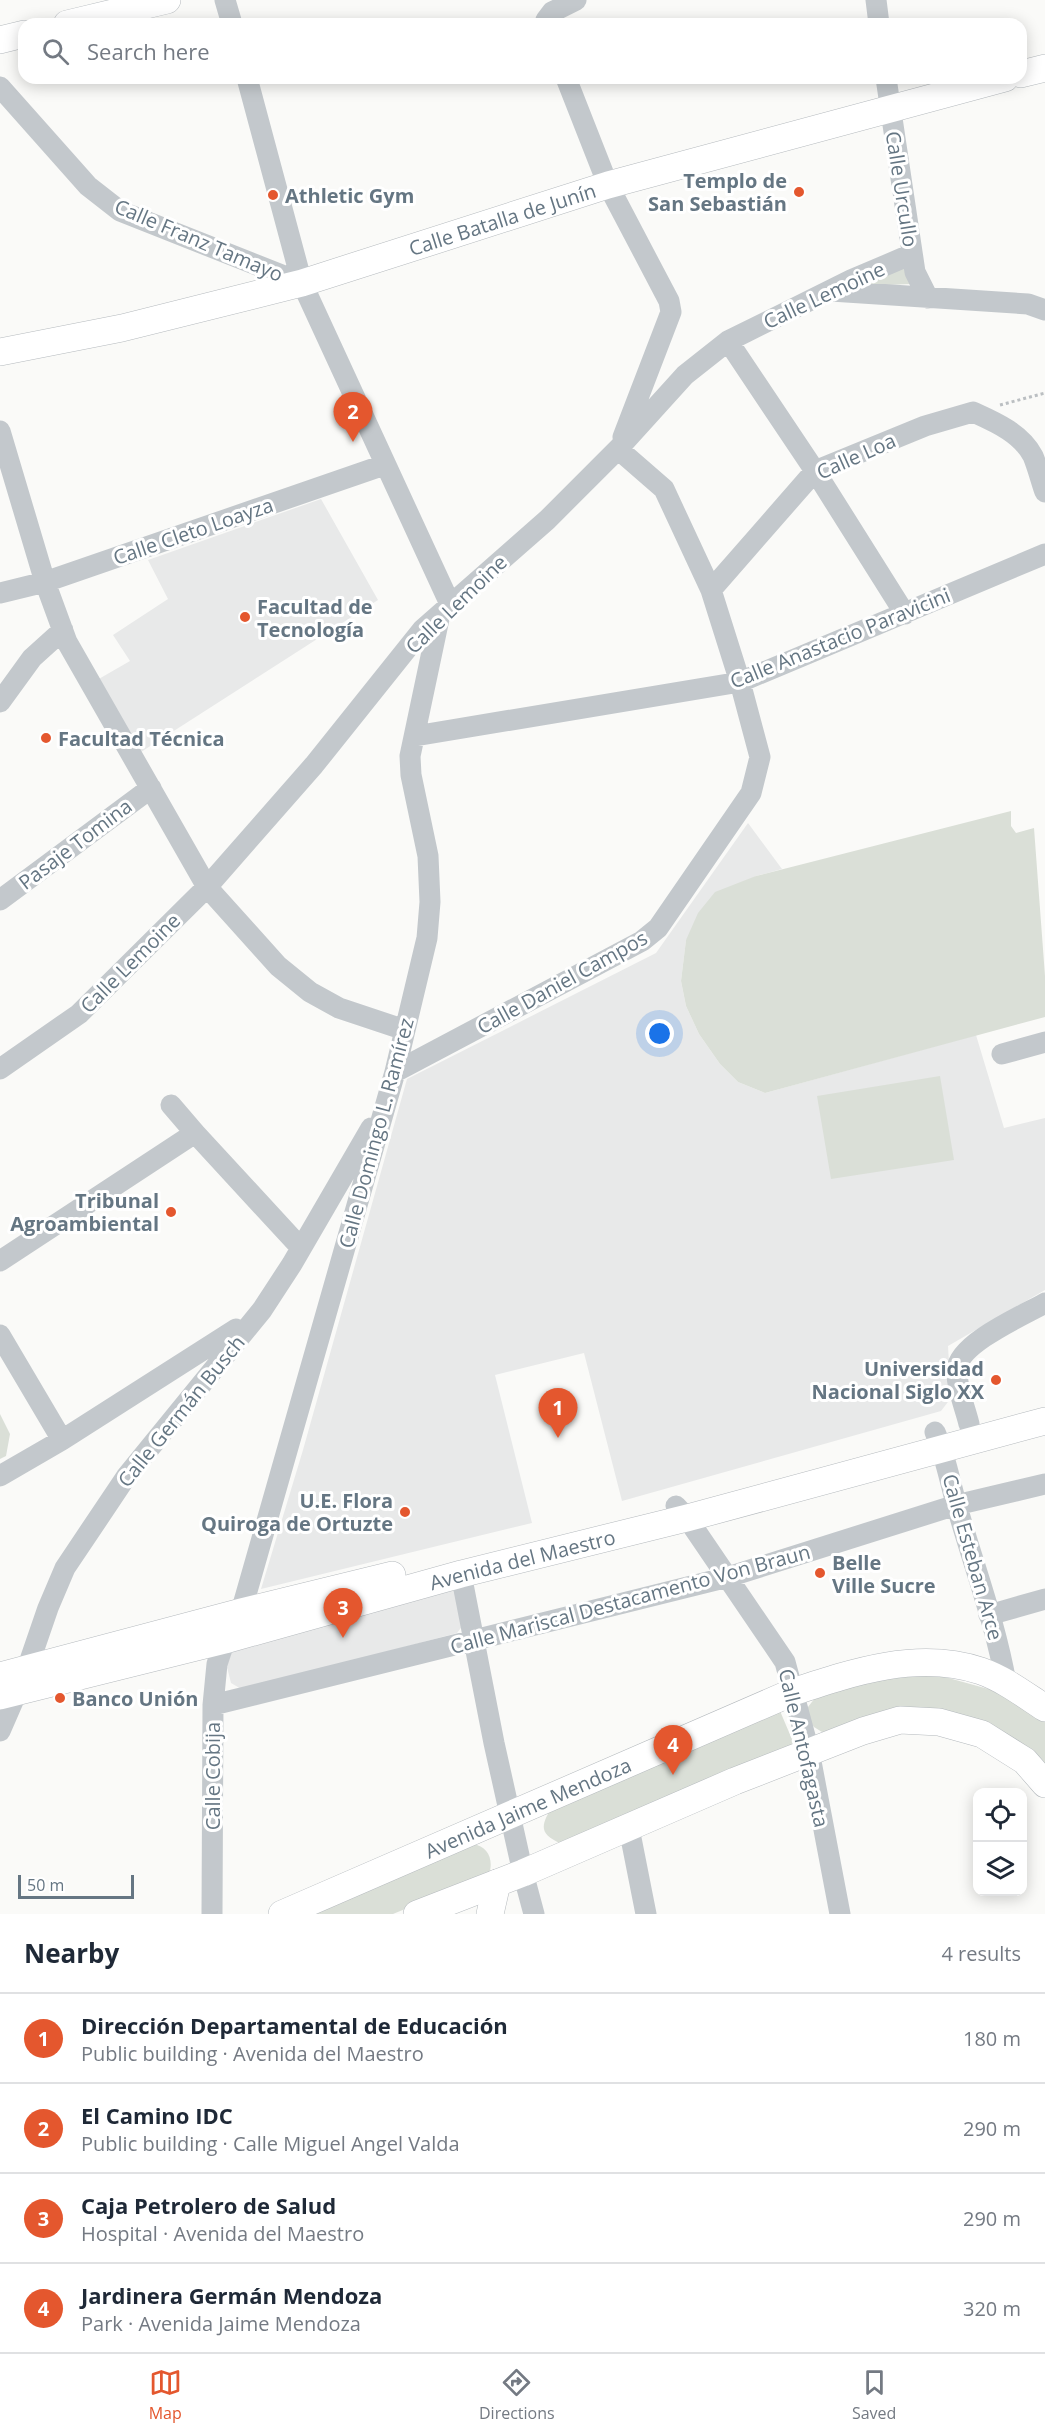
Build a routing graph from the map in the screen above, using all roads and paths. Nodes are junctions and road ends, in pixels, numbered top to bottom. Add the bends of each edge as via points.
1 (167, 0) edge
2 (225, 0) edge
3 (576, 0) edge
4 (876, 0) edge
5 (93, 18) edge
6 (230, 18) edge
7 (548, 18) edge
8 (878, 18) edge
9 (18, 36) edge
10 (0, 40) edge
11 (1045, 68) edge
12 (1027, 72) edge
13 (249, 84) edge
14 (568, 84) edge
15 (887, 84) edge
16 (981, 84) edge
17 (0, 87) edge
18 (889, 107) junction
19 (608, 184) junction
20 (912, 254) junction
21 (302, 283) junction
22 (830, 291) junction
23 (928, 298) junction
24 (1045, 310) edge
25 (728, 341) junction
26 (0, 352) edge
27 (655, 353) junction
28 (685, 375) junction
29 (1045, 393) edge
30 (973, 412) junction
31 (0, 431) edge
32 (618, 449) junction
33 (384, 465) junction
34 (815, 471) junction
35 (1045, 492) edge
36 (1045, 554) edge
37 (45, 582) junction
38 (711, 590) junction
39 (0, 593) edge
40 (445, 609) junction
41 (904, 614) junction
42 (63, 630) junction
43 (740, 682) junction
44 (0, 702) edge
45 (415, 736) junction
46 (151, 788) junction
47 (207, 887) junction
48 (0, 900) edge
49 (405, 1030) junction
50 (1045, 1042) edge
51 (1002, 1054) dead end
52 (0, 1069) edge
53 (395, 1072) junction
54 (386, 1102) junction
55 (171, 1105) dead end
56 (195, 1133) junction
57 (301, 1248) junction
58 (0, 1261) edge
59 (1045, 1303) edge
60 (262, 1310) junction
61 (0, 1335) edge
62 (1045, 1402) edge
63 (1045, 1421) edge
64 (969, 1424) junction
65 (62, 1440) junction
66 (938, 1441) junction
67 (0, 1476) edge
68 (1045, 1484) edge
69 (956, 1505) junction
70 (682, 1512) junction
71 (461, 1574) junction
72 (728, 1577) junction
73 (1045, 1599) edge
74 (241, 1612) junction
75 (989, 1615) junction
76 (225, 1640) junction
77 (475, 1641) junction
78 (11, 1683) edge
79 (1006, 1683) junction
80 (793, 1692) junction
81 (213, 1705) junction
82 (1045, 1708) edge
83 (0, 1731) edge
84 (809, 1751) junction
85 (1045, 1784) edge
86 (511, 1813) junction
87 (629, 1828) junction
88 (523, 1873) junction
89 (497, 1883) junction
90 (212, 1914) edge
91 (282, 1914) edge
92 (417, 1914) edge
93 (490, 1914) edge
94 (534, 1914) edge
95 (646, 1914) edge
96 (840, 1914) edge

1 - 5 main road
2 - 6 street
3 - 7 street
4 - 8 street
9 - 10 main road
11 - 12 main road
13 - 21 street
14 - 19 street
15 - 18 street, Calle Urcullo
16 - 18 main road, Calle Batalla de Junín
17 - 21 street, Calle Franz Tamayo via 88,186 120,211
18 - 19 main road, Calle Batalla de Junín
18 - 20 street, Calle Urcullo
19 - 21 main road, Calle Batalla de Junín
19 - 27 street via 669,301 671,312
20 - 22 street, Calle Lemoine
20 - 23 street, Calle Urcullo via 915,272
21 - 26 main road, Calle Batalla de Junín via 122,328
21 - 33 street
22 - 23 street
22 - 25 street, Calle Lemoine
23 - 24 street via 1028,304
25 - 28 street, Calle Lemoine
25 - 34 street
27 - 28 street via 663,370
27 - 32 street
28 - 32 street, Calle Lemoine
29 - 30 path
30 - 34 street, Calle Loa via 925,426
30 - 35 street via 1002,425 1020,440 1032,455
31 - 37 street
32 - 38 street, Calle Daniel Campos via 664,489
32 - 40 street, Calle Lemoine via 547,520
33 - 37 street, Calle Cleto Loayza
33 - 40 street
34 - 38 street, Calle Loa
34 - 41 street
36 - 41 street, Calle Anastacio Paravicini
37 - 39 street, Calle Cleto Loayza
37 - 42 street
38 - 43 street, Calle Daniel Campos
40 - 45 street, Calle Domingo L. Ramírez
40 - 47 street, Calle Lemoine via 422,630 314,765
41 - 43 street, Calle Anastacio Paravicini
42 - 44 street via 32,658
42 - 46 street
43 - 45 street, Calle Anastacio Paravicini
43 - 53 street, Calle Daniel Campos via 760,757 751,793 658,928
45 - 49 street, Calle Domingo L. Ramírez via 411,775 428,856 430,902 427,939
46 - 47 street
46 - 48 street, Pasaje Tomina
47 - 49 street via 278,966 310,992 339,1008
47 - 52 street, Calle Lemoine via 79,1014
49 - 53 street, Calle Domingo L. Ramírez
50 - 51 street
53 - 54 street, Calle Domingo L. Ramírez
54 - 57 street, Calle Germán Busch
54 - 74 street, Calle Domingo L. Ramírez
55 - 56 street
56 - 57 street
56 - 58 street
57 - 60 street, Calle Germán Busch
59 - 64 street via 988,1335 961,1357 958,1382
60 - 65 street via 222,1340
60 - 78 street, Calle Germán Busch via 126,1477 65,1568
61 - 65 street
62 - 64 main road, Avenida del Maestro
63 - 66 main road, Avenida del Maestro
64 - 66 main road, Avenida del Maestro
65 - 67 street
66 - 69 street, Calle Esteban Arce
66 - 70 main road, Avenida del Maestro
68 - 69 street, Calle Mariscal Destacamento Von Braun
69 - 72 street, Calle Mariscal Destacamento Von Braun
69 - 75 street, Calle Esteban Arce
70 - 71 main road, Avenida del Maestro
70 - 72 street, Calle Antofagasta
70 - 74 main road, Avenida del Maestro
71 - 76 main road, Avenida del Maestro
71 - 77 street
72 - 77 street, Calle Mariscal Destacamento Von Braun
72 - 80 street, Calle Antofagasta via 785,1662
73 - 75 street
74 - 76 street, Calle Domingo L. Ramírez
74 - 78 main road, Avenida del Maestro
75 - 79 street, Calle Esteban Arce
76 - 78 main road, Avenida del Maestro
76 - 81 street, Calle Cobija via 217,1664
77 - 81 street, Calle Mariscal Destacamento Von Braun
77 - 86 street
78 - 83 street, Calle Germán Busch
79 - 80 main road, Avenida Jaime Mendoza via 959,1665 898,1663 843,1675
79 - 82 main road, Avenida Jaime Mendoza
80 - 84 street, Calle Antofagasta
80 - 86 main road, Avenida Jaime Mendoza
81 - 90 street, Calle Cobija
84 - 85 main road via 900,1720 939,1722 982,1734 1025,1761
84 - 87 main road
84 - 96 street, Calle Antofagasta
86 - 88 street
86 - 91 main road, Avenida Jaime Mendoza
87 - 88 main road
87 - 95 street
88 - 89 main road
88 - 94 street
89 - 92 main road
89 - 93 main road

